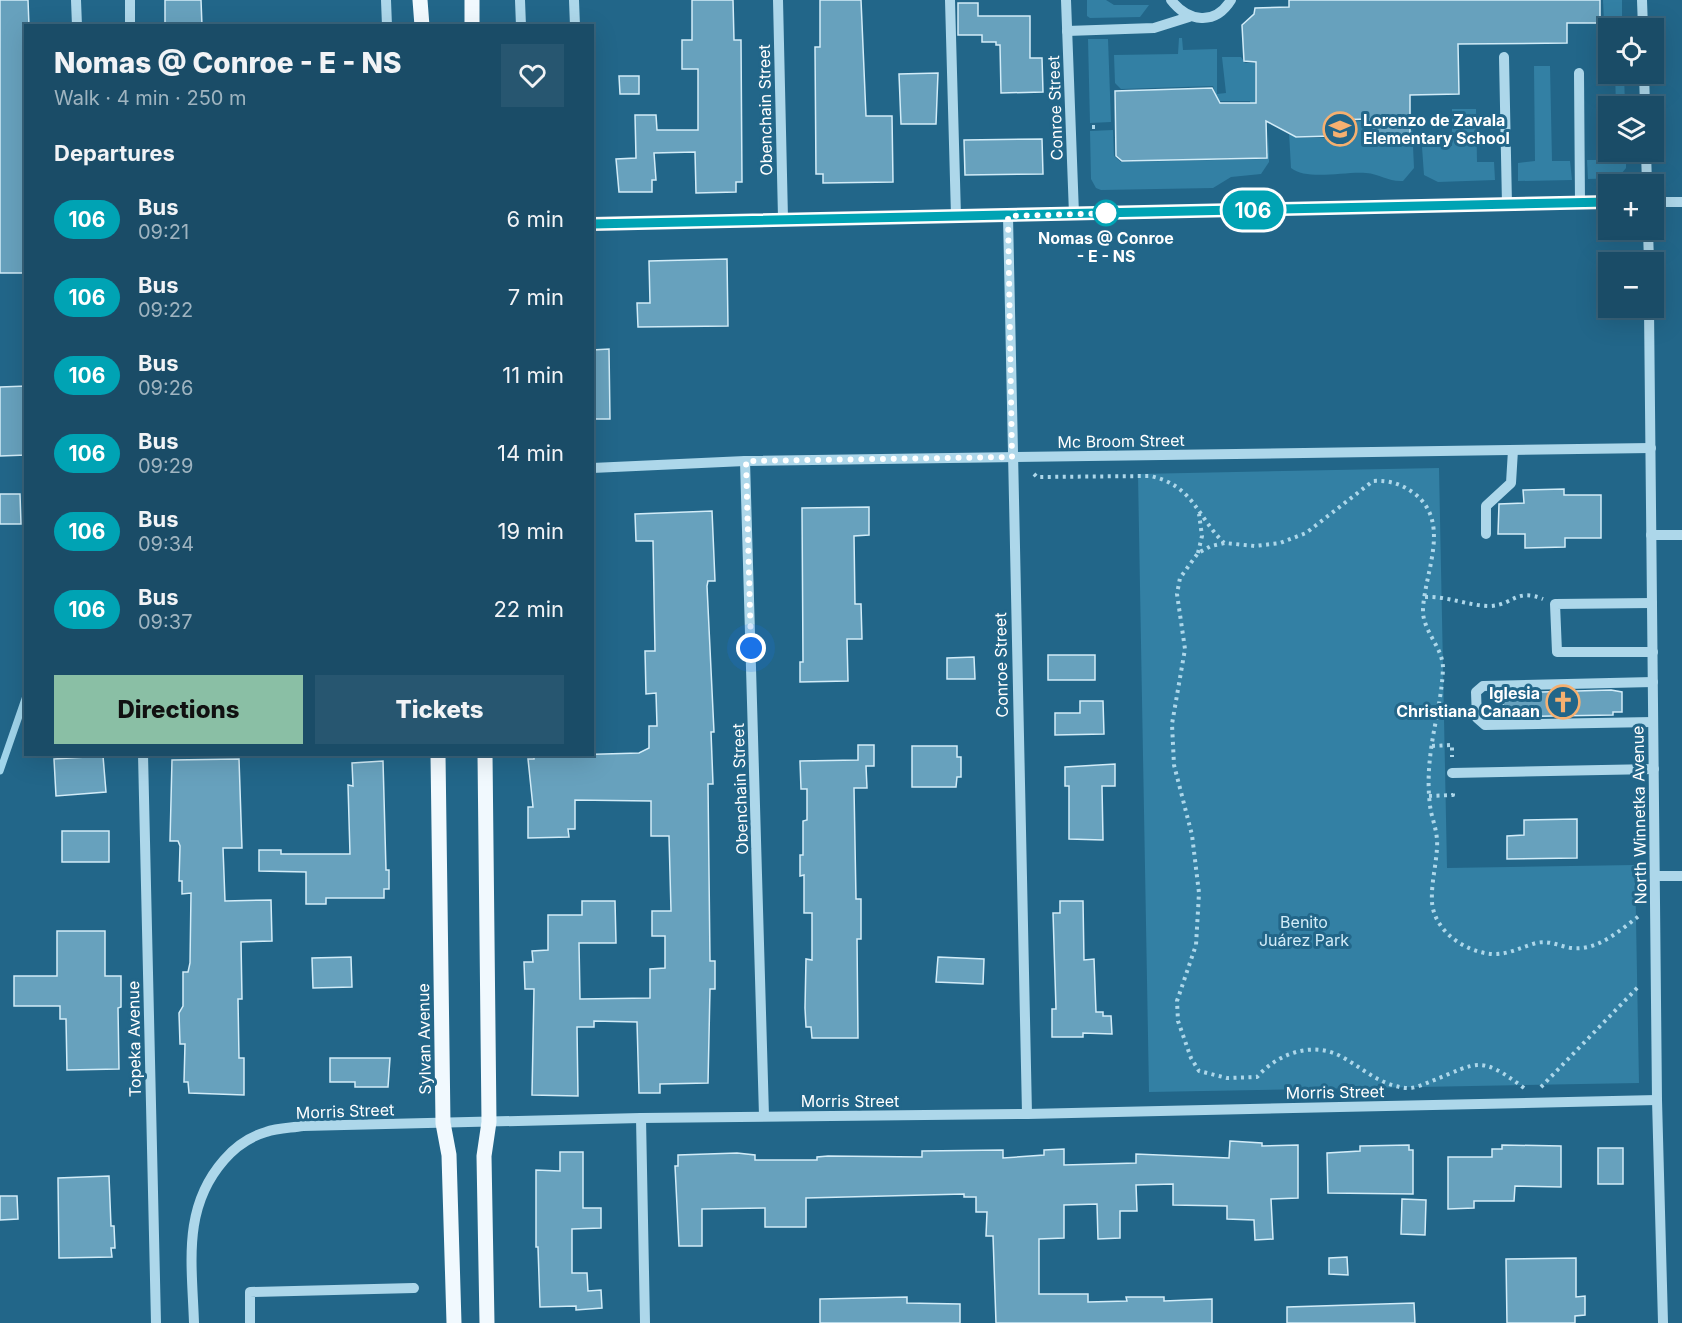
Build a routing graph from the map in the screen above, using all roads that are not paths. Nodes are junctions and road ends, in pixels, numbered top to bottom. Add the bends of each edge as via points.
1 (76, 0) edge
2 (130, 0) edge
3 (386, 0) edge
4 (420, 0) edge
5 (472, 0) edge
6 (520, 0) edge
7 (574, 0) edge
8 (778, 0) edge
9 (950, 0) edge
10 (1066, 0) edge
11 (1171, 0) edge
12 (1231, 0) edge
13 (1642, 0) edge
14 (1190, 17) junction
15 (1643, 18) edge
16 (77, 24) edge
17 (130, 24) edge
18 (387, 24) edge
19 (422, 24) edge
20 (472, 24) edge
21 (521, 24) edge
22 (574, 24) edge
23 (1067, 31) junction
24 (1504, 57) dead end
25 (1579, 73) dead end
26 (1598, 202) edge
27 (1664, 202) edge
28 (1682, 202) edge
29 (1580, 203) junction
30 (1507, 205) junction
31 (1074, 214) junction
32 (956, 216) junction
33 (1008, 216) junction
34 (783, 218) junction
35 (594, 224) edge
36 (1649, 318) edge
37 (1651, 448) junction
38 (1513, 450) junction
39 (1012, 457) junction
40 (746, 461) junction
41 (594, 468) edge
42 (1486, 534) dead end
43 (1652, 535) junction
44 (1682, 535) edge
45 (1652, 603) junction
46 (1653, 652) junction
47 (1653, 682) junction
48 (1653, 722) junction
49 (143, 756) edge
50 (438, 756) edge
51 (485, 756) edge
52 (1654, 769) junction
53 (1452, 773) road end
54 (1655, 876) junction
55 (1682, 876) edge
56 (1657, 1100) junction
57 (1027, 1114) junction
58 (764, 1116) junction
59 (641, 1118) junction
60 (489, 1122) junction
61 (443, 1123) junction
62 (414, 1288) dead end
63 (156, 1323) edge
64 (194, 1323) edge
65 (250, 1323) edge
66 (454, 1323) edge
67 (487, 1323) edge
68 (645, 1323) edge
69 (1663, 1323) edge

1 - 16 street
2 - 17 street
3 - 18 street
4 - 19 main road
5 - 20 main road
6 - 21 street
7 - 22 street
8 - 34 street, Obenchain Street
9 - 32 street
10 - 23 street, Conroe Street
11 - 14 street
12 - 14 street via 1215,16
13 - 15 street
14 - 23 street via 1154,28
23 - 31 street, Conroe Street
24 - 30 street
25 - 29 street
26 - 29 street
27 - 28 street
29 - 30 street
30 - 31 street
31 - 33 street
32 - 33 street
32 - 34 street
33 - 39 street, Conroe Street
34 - 35 street
36 - 37 street, North Winnetka Avenue
37 - 38 street, Mc Broom Street
37 - 43 street, North Winnetka Avenue
38 - 39 street, Mc Broom Street
38 - 42 street via 1511,483 1486,506
39 - 40 street, Mc Broom Street
39 - 57 street, Conroe Street
40 - 41 street, Mc Broom Street
40 - 58 street, Obenchain Street
43 - 44 street
43 - 45 street, North Winnetka Avenue
45 - 46 street, North Winnetka Avenue
45 - 46 street via 1556,604 1557,652
46 - 47 street, North Winnetka Avenue
47 - 48 street, North Winnetka Avenue
47 - 48 street via 1483,686 1476,692 1477,718 1485,725
48 - 52 street, North Winnetka Avenue
49 - 63 street, Topeka Avenue
50 - 61 main road, Sylvan Avenue
51 - 60 main road
52 - 53 street
52 - 54 street, North Winnetka Avenue
54 - 55 street
54 - 56 street, North Winnetka Avenue
56 - 57 street, Morris Street
56 - 69 street, North Winnetka Avenue
57 - 58 street, Morris Street
58 - 59 street, Morris Street
59 - 60 street, Morris Street
59 - 68 street
60 - 61 street, Morris Street
60 - 67 main road via 484,1156
61 - 64 street, Morris Street via 303,1126 266,1131 235,1147 208,1178 195,1212
61 - 66 main road, Sylvan Avenue via 449,1155
62 - 65 street via 250,1292

